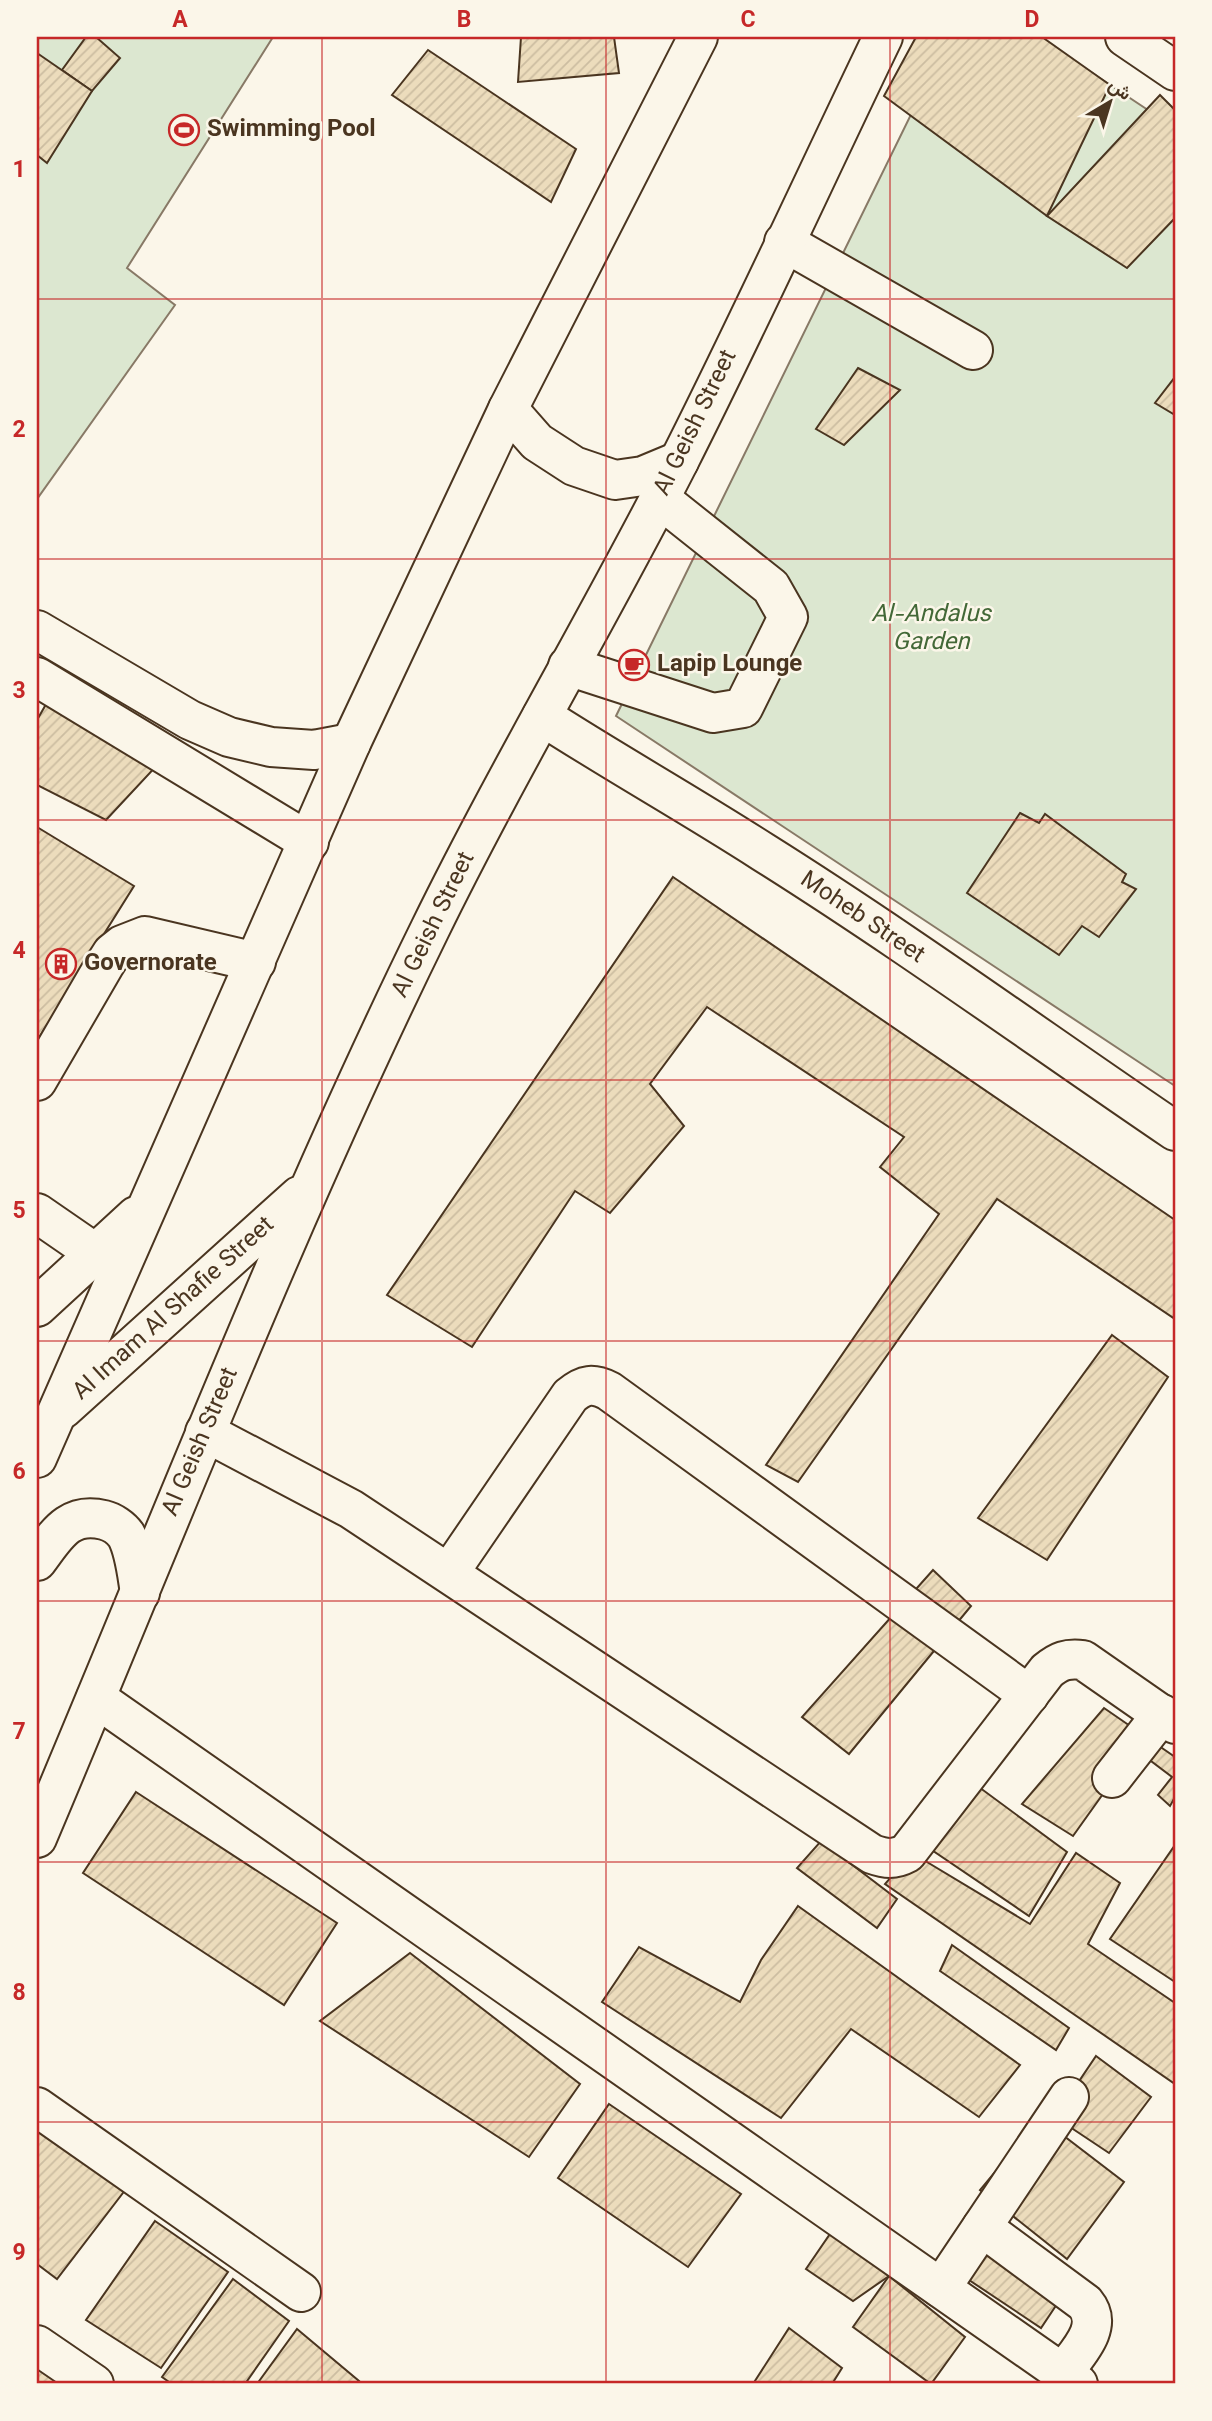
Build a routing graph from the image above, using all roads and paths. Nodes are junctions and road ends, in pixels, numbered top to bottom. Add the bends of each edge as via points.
1 (676, 37) edge
2 (698, 37) edge
3 (883, 37) edge
4 (1125, 37) edge
5 (1175, 71) edge
6 (677, 78) junction
7 (784, 242) junction
8 (973, 350) dead end
9 (508, 409) junction
10 (679, 461) junction
11 (659, 498) junction
12 (37, 630) edge
13 (568, 666) junction
14 (37, 677) edge
15 (542, 716) junction
16 (351, 743) junction
17 (309, 842) junction
18 (256, 961) junction
19 (37, 1082) edge
20 (1175, 1131) edge
21 (309, 1187) junction
22 (145, 1208) junction
23 (37, 1213) edge
24 (95, 1253) junction
25 (37, 1307) edge
26 (46, 1424) edge
27 (205, 1432) junction
28 (37, 1458) edge
29 (37, 1561) edge
30 (449, 1573) junction
31 (140, 1593) junction
32 (1029, 1695) junction
33 (96, 1698) junction
34 (1168, 1719) edge
35 (1112, 1778) dead end
36 (37, 1838) edge
37 (1069, 2097) dead end
38 (37, 2107) edge
39 (982, 2227) junction
40 (941, 2288) junction
41 (302, 2292) dead end
42 (37, 2345) edge
43 (1071, 2379) edge
44 (94, 2384) edge

1 - 6 main road
2 - 6 main road
3 - 7 main road, Al Geish Street
4 - 5 main road
6 - 9 main road
7 - 8 main road
7 - 10 main road, Al Geish Street
9 - 10 main road via 537,442 574,466 615,480 643,477
9 - 16 main road
10 - 11 main road, Al Geish Street
11 - 13 main road, Al Geish Street
11 - 13 main road via 771,587 788,617 743,708 713,713
12 - 16 main road via 190,720 229,737 271,747 314,750
13 - 15 main road, Al Geish Street
14 - 17 main road
15 - 20 main road, Moheb Street via 798,874
15 - 21 main road, Al Geish Street via 430,927
16 - 17 main road
17 - 18 main road
18 - 19 main road via 145,936 122,945 105,964
18 - 22 main road
21 - 26 main road, Al Imam Al Shafie Street
21 - 27 main road, Al Geish Street
22 - 24 main road
22 - 26 main road
23 - 24 main road
24 - 25 main road
26 - 28 main road
27 - 30 main road via 351,1508
27 - 31 main road, Al Geish Street
29 - 31 main road via 59,1531 74,1520 93,1517 111,1522 125,1534
30 - 32 main road via 884,1859 907,1853
30 - 32 main road via 570,1396 582,1387 596,1385
31 - 33 main road, Al Geish Street
32 - 34 main road via 1057,1662 1083,1660
33 - 36 main road, Al Geish Street
33 - 40 main road
34 - 35 main road
37 - 39 main road
38 - 41 main road
39 - 40 main road
39 - 43 main road via 1091,2310 1093,2328
40 - 43 main road
42 - 44 main road

